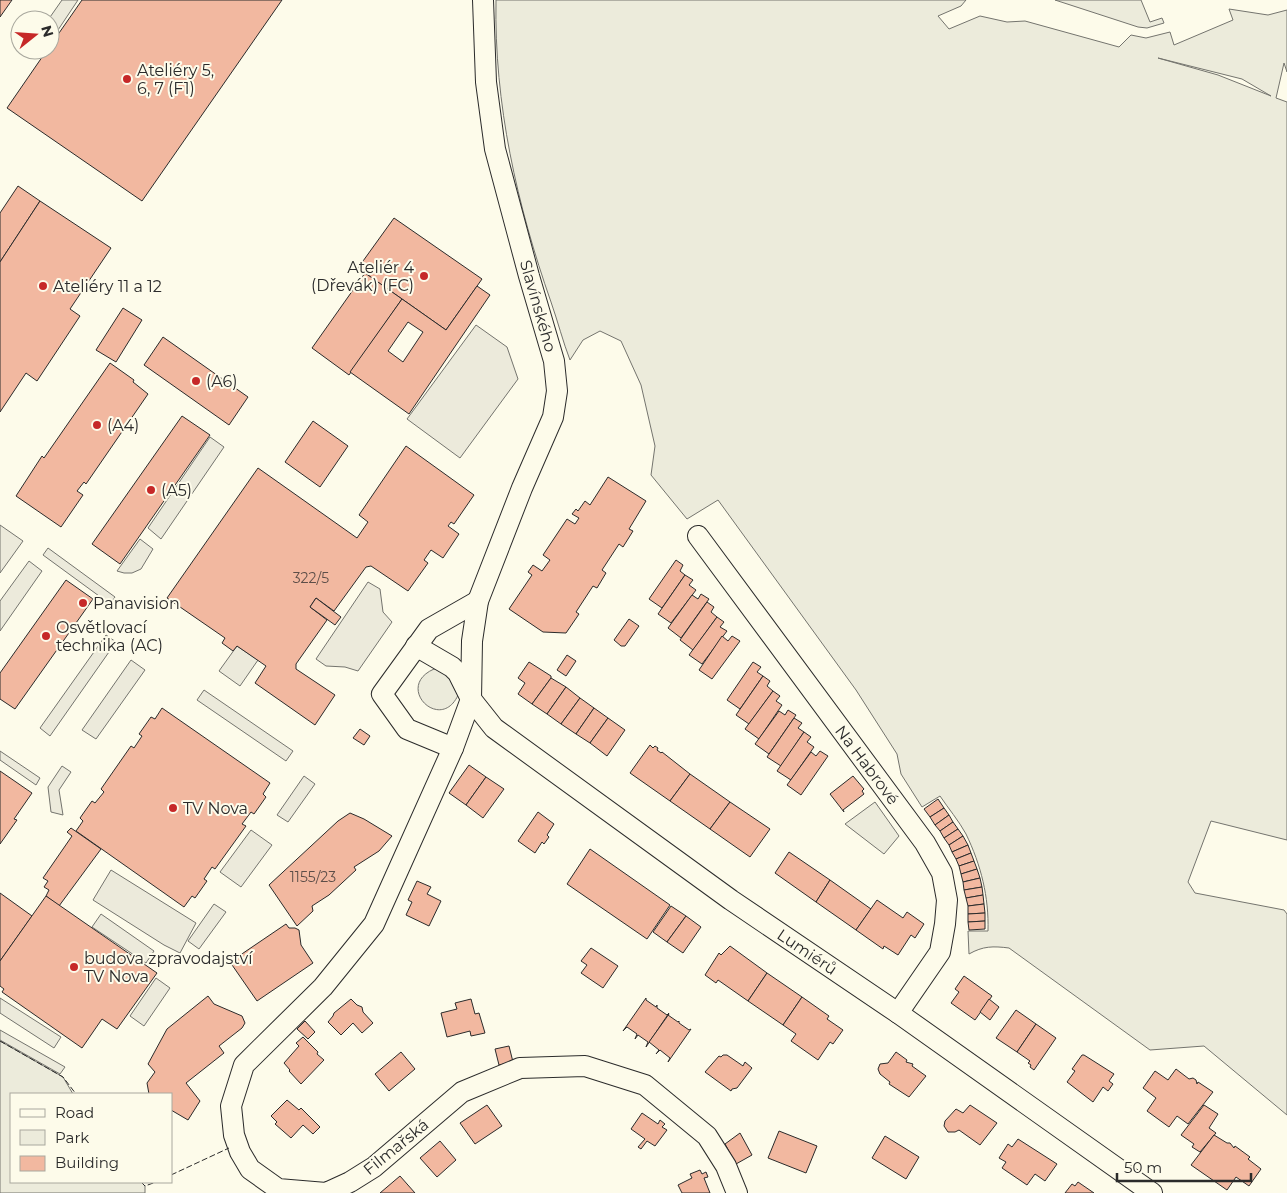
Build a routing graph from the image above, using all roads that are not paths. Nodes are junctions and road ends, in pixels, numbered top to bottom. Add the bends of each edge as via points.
1 (482, 0) edge
2 (698, 536) dead end
3 (478, 601) junction
4 (416, 646) junction
5 (471, 699) junction
6 (453, 748) junction
7 (898, 1013) junction
8 (737, 1193) edge
9 (1152, 1193) edge

1 - 3 street, Slavínského via 486,82 495,149 554,361 557,391 553,417
2 - 7 street, Na Habrové via 925,843 942,873 947,900 940,952
3 - 4 street via 430,629
3 - 5 street, Slavínského via 472,641
4 - 5 street, Lumiérů via 458,672
4 - 6 street via 382,694 407,728
5 - 6 street, Filmařská
5 - 7 street, Lumiérů via 494,728 731,900
6 - 8 street, Filmařská via 374,924 323,987 244,1065 231,1106 234,1136 250,1169 278,1189 326,1192 374,1167 462,1092 520,1068 584,1066 645,1085 707,1136 726,1166
7 - 9 street, Lumiérů

